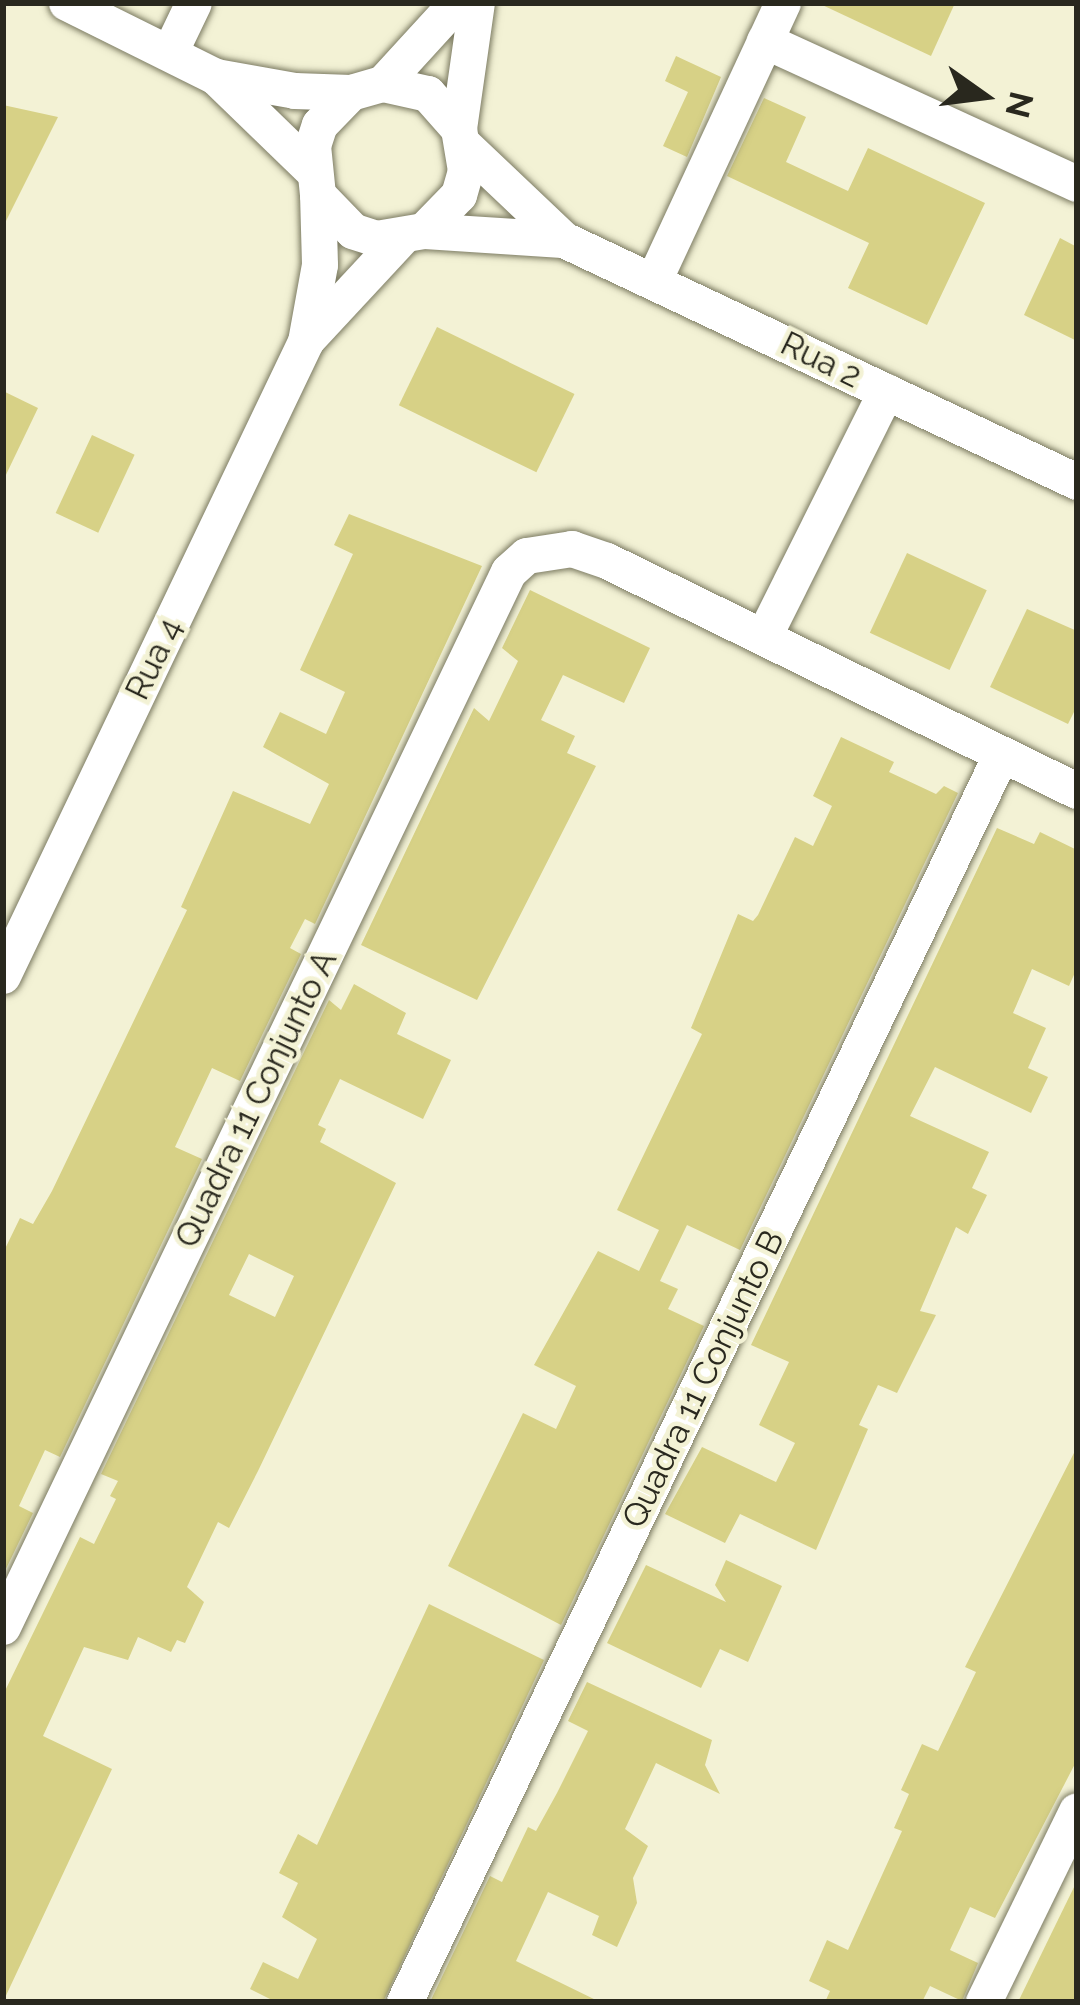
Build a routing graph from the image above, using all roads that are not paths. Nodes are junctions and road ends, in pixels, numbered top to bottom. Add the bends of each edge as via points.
1 (67, 3) edge
2 (194, 3) edge
3 (458, 3) edge
4 (477, 3) edge
5 (783, 3) edge
6 (765, 41) junction
7 (170, 53) junction
8 (216, 77) junction
9 (367, 88) junction
10 (462, 137) junction
11 (315, 182) junction
12 (1077, 184) edge
13 (413, 235) junction
14 (564, 240) junction
15 (654, 281) junction
16 (306, 341) junction
17 (886, 392) junction
18 (1077, 482) edge
19 (764, 638) junction
20 (1001, 756) junction
21 (1077, 791) edge
22 (3, 976) edge
23 (3, 1627) edge
24 (1077, 1811) edge
25 (405, 2002) edge
26 (984, 2002) edge

1 - 7 street
2 - 7 street
3 - 9 street
4 - 10 street
5 - 6 street
6 - 12 street
6 - 15 street
7 - 8 street
8 - 9 street
8 - 11 street
9 - 10 street via 428,94
9 - 11 street via 320,125
10 - 13 street via 459,195
10 - 14 street
11 - 13 street via 353,231
11 - 16 street via 320,265
13 - 14 street
13 - 16 street
14 - 15 street, Rua 2
15 - 17 street, Rua 2
16 - 22 street, Rua 4
17 - 18 street, Rua 2
17 - 19 street
19 - 20 street
19 - 23 street, Quadra 11 Conjunto A via 572,549 527,556 508,572
20 - 21 street
20 - 25 street, Quadra 11 Conjunto B
24 - 26 street

